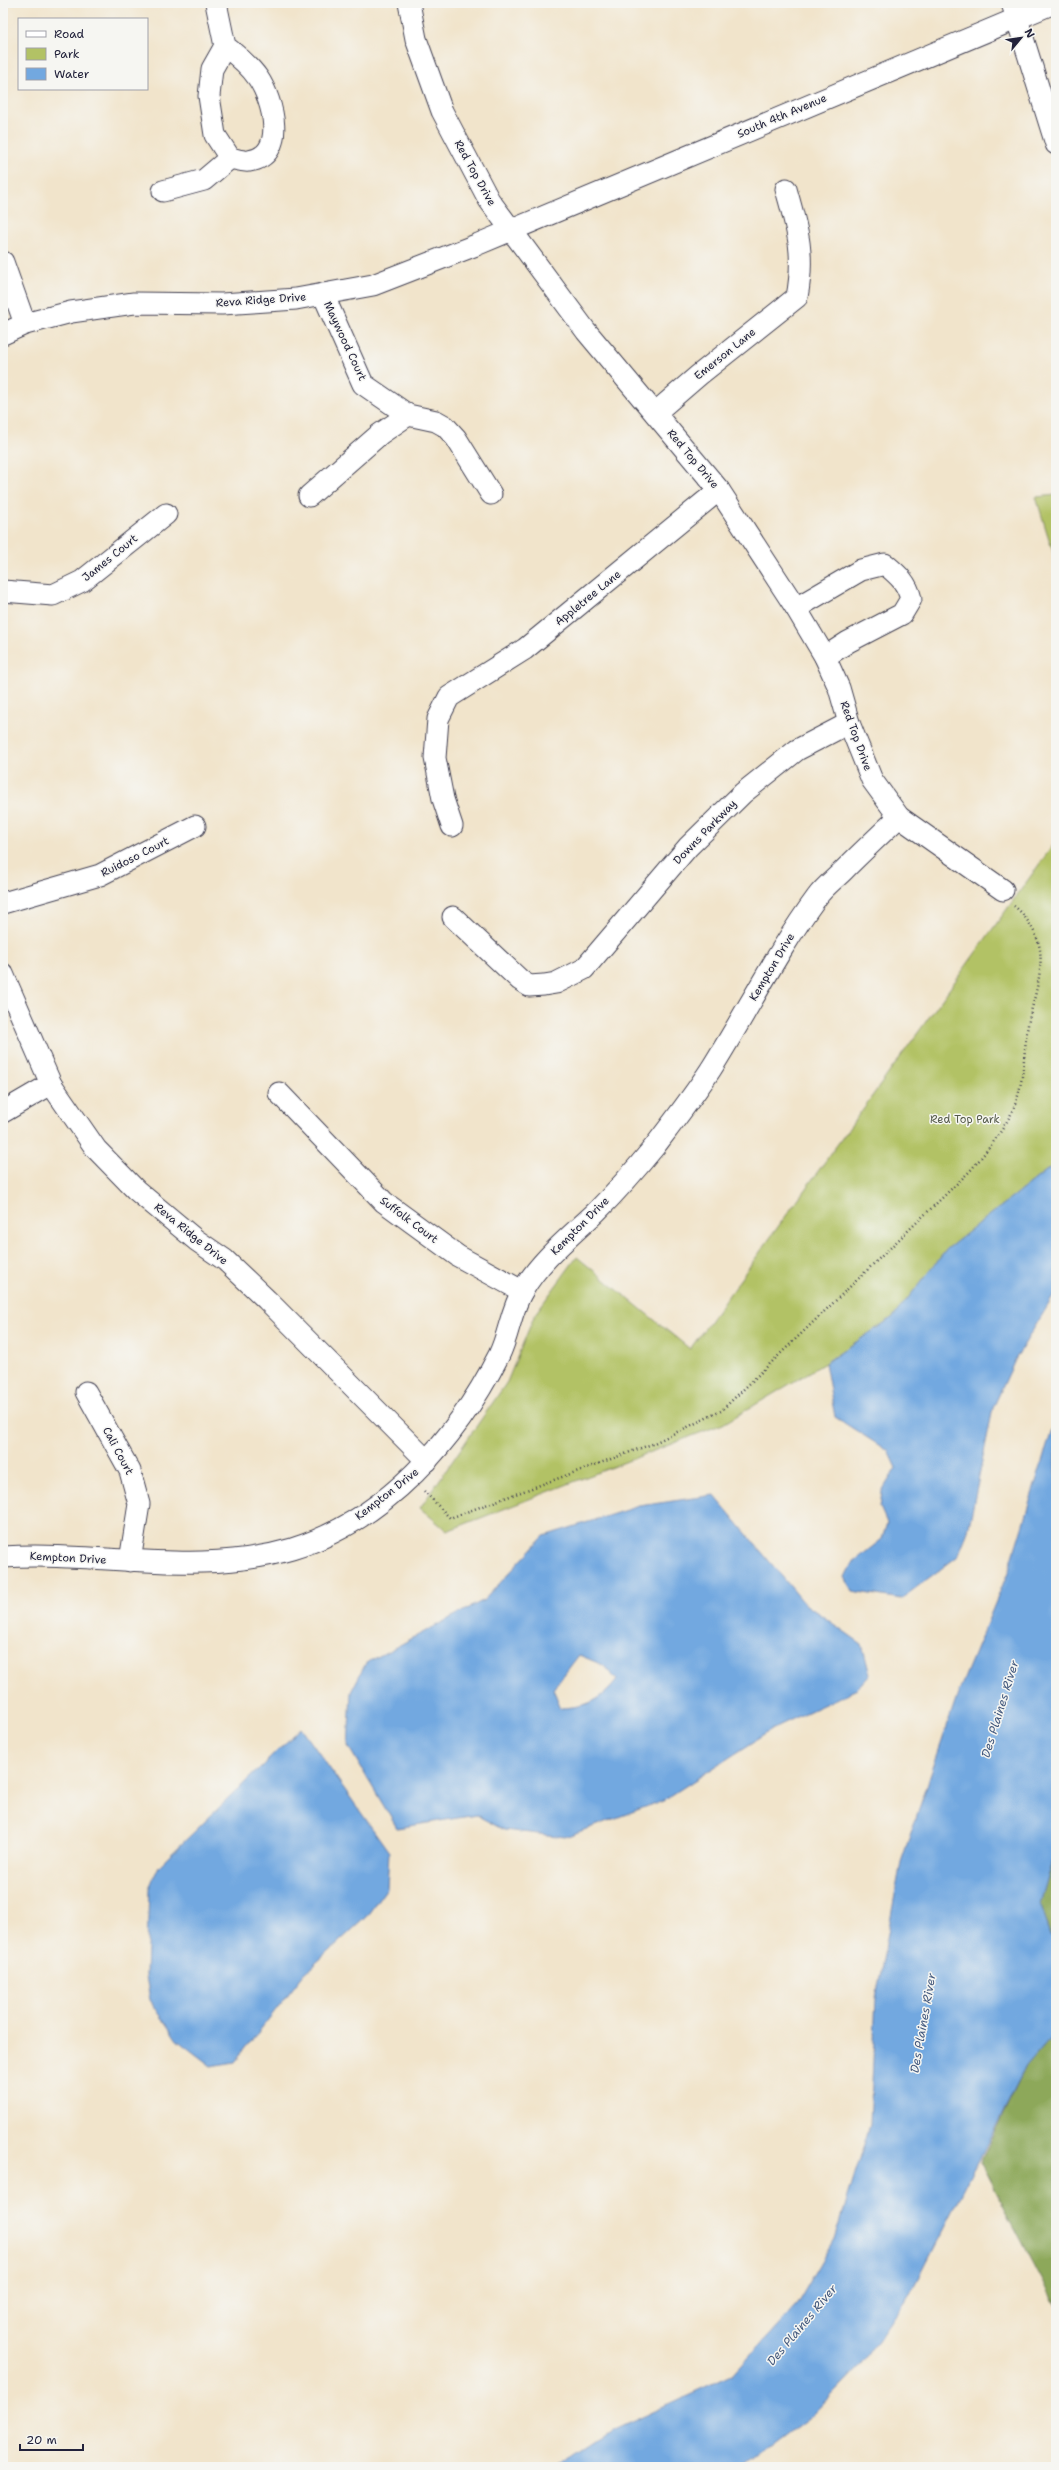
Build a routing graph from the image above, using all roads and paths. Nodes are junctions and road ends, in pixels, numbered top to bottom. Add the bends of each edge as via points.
1 (216, 3) edge
2 (409, 3) edge
3 (1054, 3) edge
4 (1014, 11) edge
5 (225, 46) junction
6 (1056, 144) edge
7 (230, 158) junction
8 (786, 189) dead end
9 (163, 191) dead end
10 (511, 230) junction
11 (3, 262) edge
12 (323, 294) junction
13 (25, 324) junction
14 (3, 334) edge
15 (655, 413) junction
16 (408, 415) junction
17 (719, 490) junction
18 (491, 494) dead end
19 (309, 496) dead end
20 (166, 514) dead end
21 (3, 592) edge
22 (796, 608) junction
23 (825, 657) junction
24 (849, 723) junction
25 (899, 818) junction
26 (195, 826) dead end
27 (452, 826) dead end
28 (1003, 890) joint
29 (3, 904) edge
30 (453, 917) dead end
31 (3, 974) edge
32 (51, 1084) junction
33 (279, 1093) dead end
34 (3, 1112) edge
35 (522, 1291) junction
36 (86, 1392) dead end
37 (427, 1461) junction
38 (420, 1488) dead end
39 (3, 1557) edge
40 (130, 1561) junction

1 - 5 street
2 - 10 street, Red Top Drive via 416,39 442,111 489,200
3 - 4 street, South 4th Avenue
4 - 6 street
4 - 10 street, South 4th Avenue
5 - 7 street via 212,69 209,96 215,135
5 - 7 street via 244,61 259,80 271,107 275,130 272,145 260,158 248,162
7 - 9 street via 204,180
8 - 15 street, Emerson Lane via 800,246 802,270 797,297
10 - 12 street, Reva Ridge Drive via 372,285
10 - 15 street, Red Top Drive via 586,331
11 - 13 street
12 - 13 street, Reva Ridge Drive via 296,299 222,304 134,303 71,312
12 - 16 street, Maywood Court via 363,384
13 - 14 street, Reva Ridge Drive
15 - 17 street, Red Top Drive
16 - 18 street via 436,421 445,426 456,438
16 - 19 street via 380,434
17 - 22 street, Red Top Drive
17 - 27 street, Appletree Lane via 525,649 449,697 438,719 436,758 443,799
20 - 21 street, James Court via 82,581 59,593 53,595
22 - 23 street, Red Top Drive
22 - 23 street via 860,570 884,564 900,576 908,588 911,599 902,614
23 - 24 street, Red Top Drive via 839,688
24 - 25 street, Red Top Drive via 872,780
24 - 30 street, Downs Parkway via 797,750 743,793 688,847 584,969 556,982 529,986
25 - 28 street, Red Top Drive
25 - 35 street, Kempton Drive via 819,894 710,1071 653,1147 598,1210 558,1246
26 - 29 street, Ruidoso Court via 100,875
28 - 38 path via 1000,897 1017,908 1031,925 1040,948 1040,969 1028,1026 1022,1080 1012,1110 996,1140 970,1171 721,1411 652,1444 450,1518
31 - 32 street, Reva Ridge Drive
32 - 34 street
32 - 37 street, Reva Ridge Drive via 96,1149 136,1190 196,1240 225,1260
33 - 35 street, Suffolk Court via 384,1202 458,1256
35 - 37 street, Kempton Drive via 501,1351 479,1394
36 - 40 street, Cali Court via 130,1471 139,1504
37 - 40 street, Kempton Drive via 376,1505 332,1534 291,1549 216,1563
39 - 40 street, Kempton Drive via 35,1555

